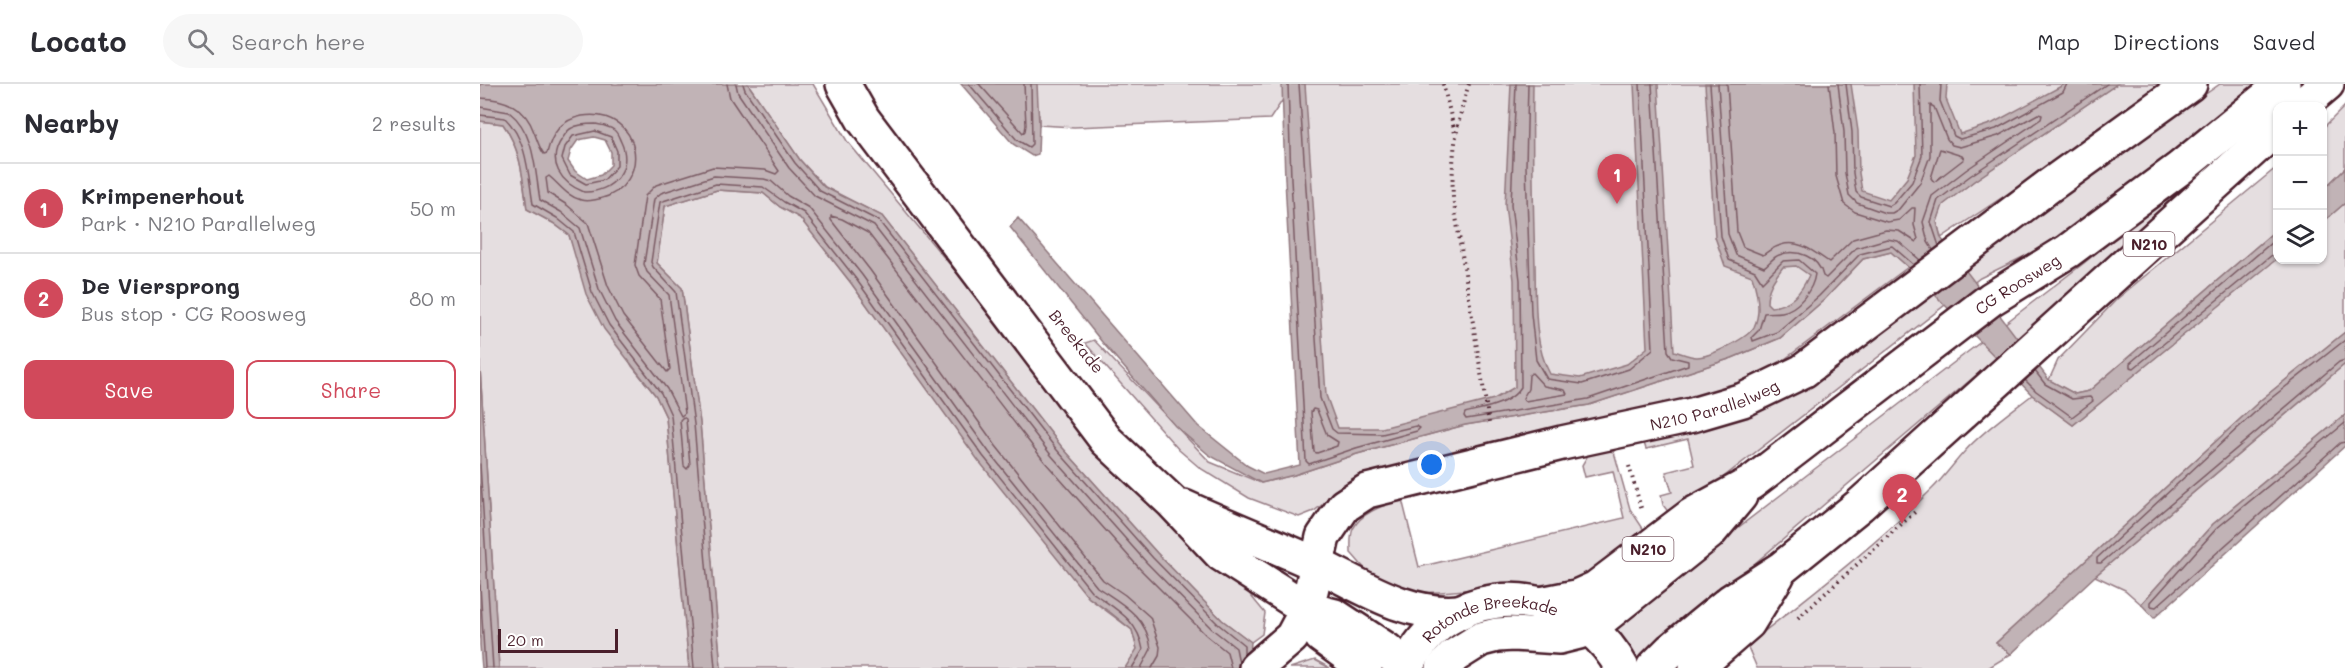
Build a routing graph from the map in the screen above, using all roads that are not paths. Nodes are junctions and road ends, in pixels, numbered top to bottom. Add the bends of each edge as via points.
1 (843, 84) edge
2 (2190, 84) edge
3 (2283, 84) edge
4 (2327, 84) edge
5 (2306, 102) edge
6 (2273, 131) edge
7 (1751, 483) junction
8 (1172, 502) junction
9 (1317, 565) junction
10 (1782, 568) junction
11 (1541, 604) junction
12 (1307, 609) junction
13 (1460, 612) junction
14 (1588, 627) junction
15 (1259, 665) edge
16 (1365, 668) edge
17 (1405, 668) edge
18 (1443, 668) edge
19 (1622, 668) edge
20 (1653, 668) edge
21 (1696, 668) edge

1 - 8 main road via 863,119 1106,440
2 - 9 main road, N210 Parallelweg via 1803,371 1743,400 1692,416 1366,491 1344,506 1323,537
3 - 7 main road, CG Roosweg / N210 via 2180,168 2068,251 1991,299
4 - 5 main road
6 - 10 main road, N210 via 1860,505
7 - 11 main road, CG Roosweg / N210 via 1692,514 1596,588 1576,597
7 - 14 main road, CG Roosweg / N210 via 1709,533
8 - 9 main road
8 - 12 main road via 1221,554
9 - 12 main road, N210 Parallelweg
9 - 13 main road via 1407,607 1429,613
10 - 20 main road, N210 via 1731,601
10 - 21 main road, N210 via 1748,623
11 - 13 main road, Rotonde Breekade / N210 via 1508,601
11 - 14 main road, Rotonde Breekade / N210 via 1567,612
12 - 15 main road, N210 Parallelweg via 1292,637
12 - 16 main road via 1322,636
12 - 17 main road via 1335,616 1387,650
13 - 17 main road, Rotonde Breekade / N210 via 1422,641
14 - 18 main road, Rotonde Breekade / N210 via 1560,637 1513,634 1481,639
14 - 19 main road, Rotonde Breekade / N210

